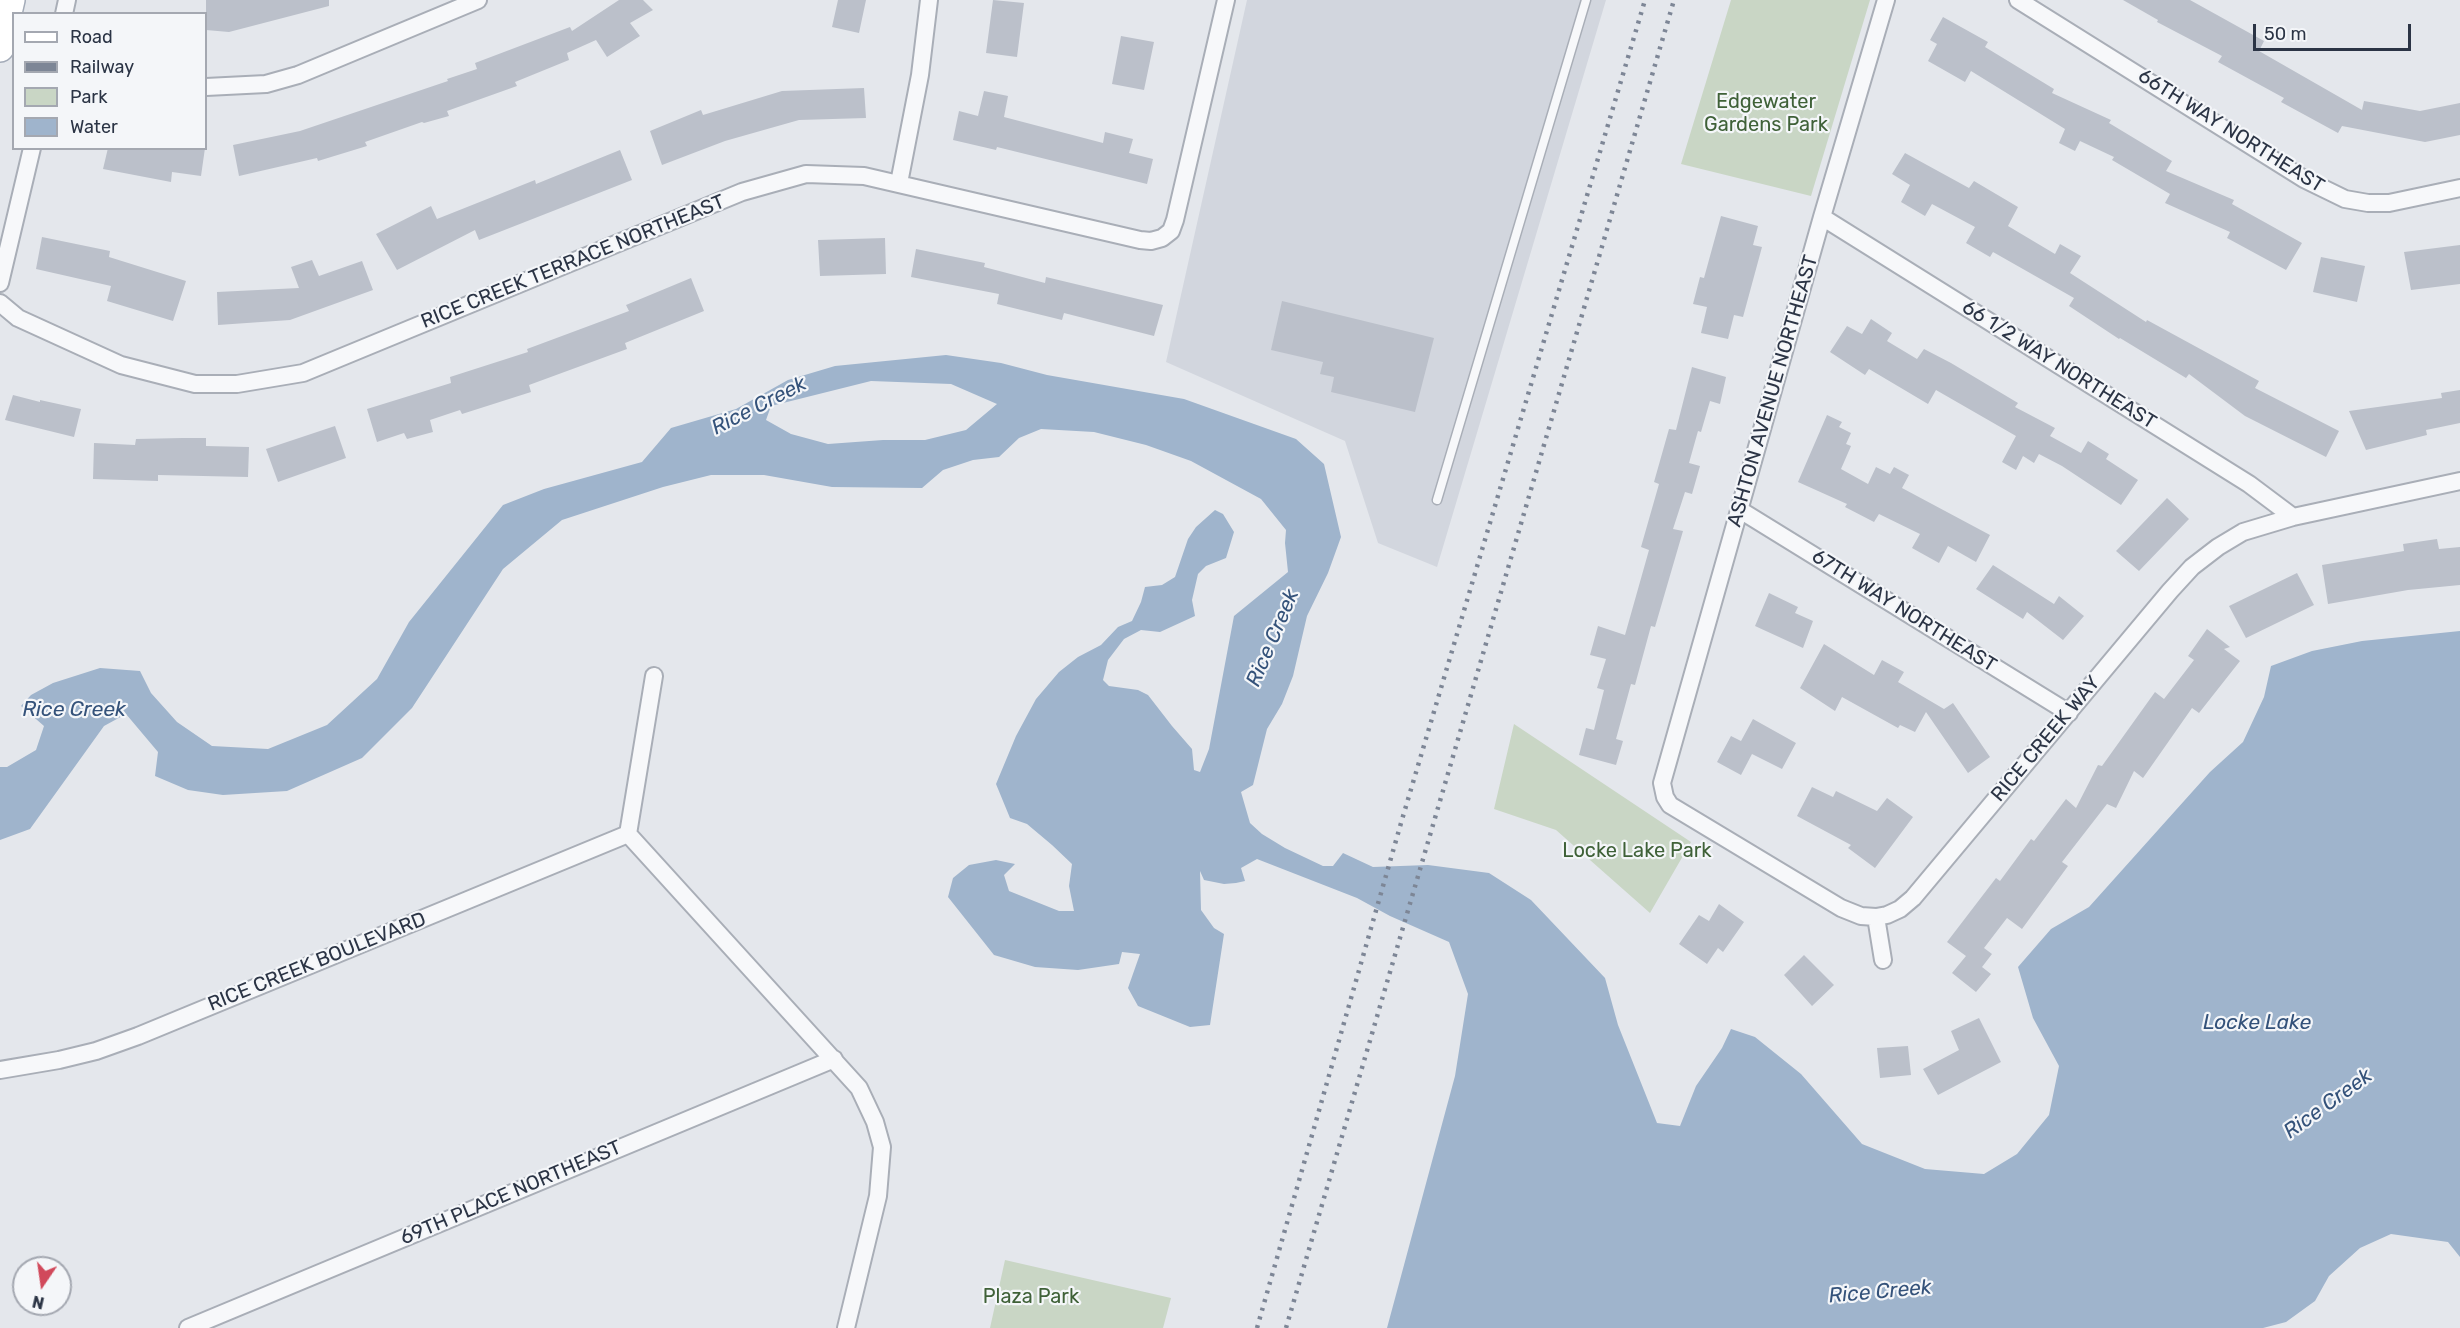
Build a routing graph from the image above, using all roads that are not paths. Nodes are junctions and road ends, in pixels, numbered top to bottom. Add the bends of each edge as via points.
1 (11, 0) edge
2 (478, 0) edge
3 (929, 0) edge
4 (1226, 0) edge
5 (1586, 0) edge
6 (1886, 0) edge
7 (2019, 0) edge
8 (0, 48) edge
9 (207, 87) edge
10 (32, 150) edge
11 (898, 183) junction
12 (2460, 188) edge
13 (1822, 217) junction
14 (0, 283) edge
15 (0, 303) edge
16 (2460, 481) edge
17 (1437, 500) dead end
18 (1740, 510) junction
19 (2293, 517) junction
20 (654, 676) dead end
21 (2069, 713) junction
22 (628, 834) junction
23 (1876, 917) junction
24 (1883, 960) dead end
25 (834, 1059) junction
26 (0, 1070) edge
27 (188, 1328) edge
28 (846, 1328) edge

1 - 8 main road
2 - 9 street via 298,75 266,84
3 - 11 street via 920,75
4 - 11 street, RICE CREEK TERRACE NORTHEAST via 1175,220 1171,231 1162,238 1140,240
5 - 17 lane
6 - 13 street, ASHTON AVENUE NORTHEAST
7 - 12 street, 66TH WAY NORTHEAST via 2304,178 2345,199 2389,203
10 - 14 street
11 - 15 street, RICE CREEK TERRACE NORTHEAST via 836,173 776,181 303,373 271,380 195,384 121,366 18,318
13 - 18 street, ASHTON AVENUE NORTHEAST
13 - 19 street, 66 1/2 WAY NORTHEAST via 2249,484
16 - 19 street, RICE CREEK WAY
18 - 21 street, 67TH WAY NORTHEAST
18 - 23 street, ASHTON AVENUE NORTHEAST via 1662,783 1665,797 1680,812 1841,908
19 - 21 street, RICE CREEK WAY via 2243,532 2192,567
20 - 22 street
21 - 23 street, RICE CREEK WAY via 1913,898 1900,909
22 - 25 street
22 - 26 street, RICE CREEK BOULEVARD via 138,1036 96,1051
23 - 24 street
25 - 27 street, 69TH PLACE NORTHEAST
25 - 28 street via 859,1088 882,1147 878,1196

